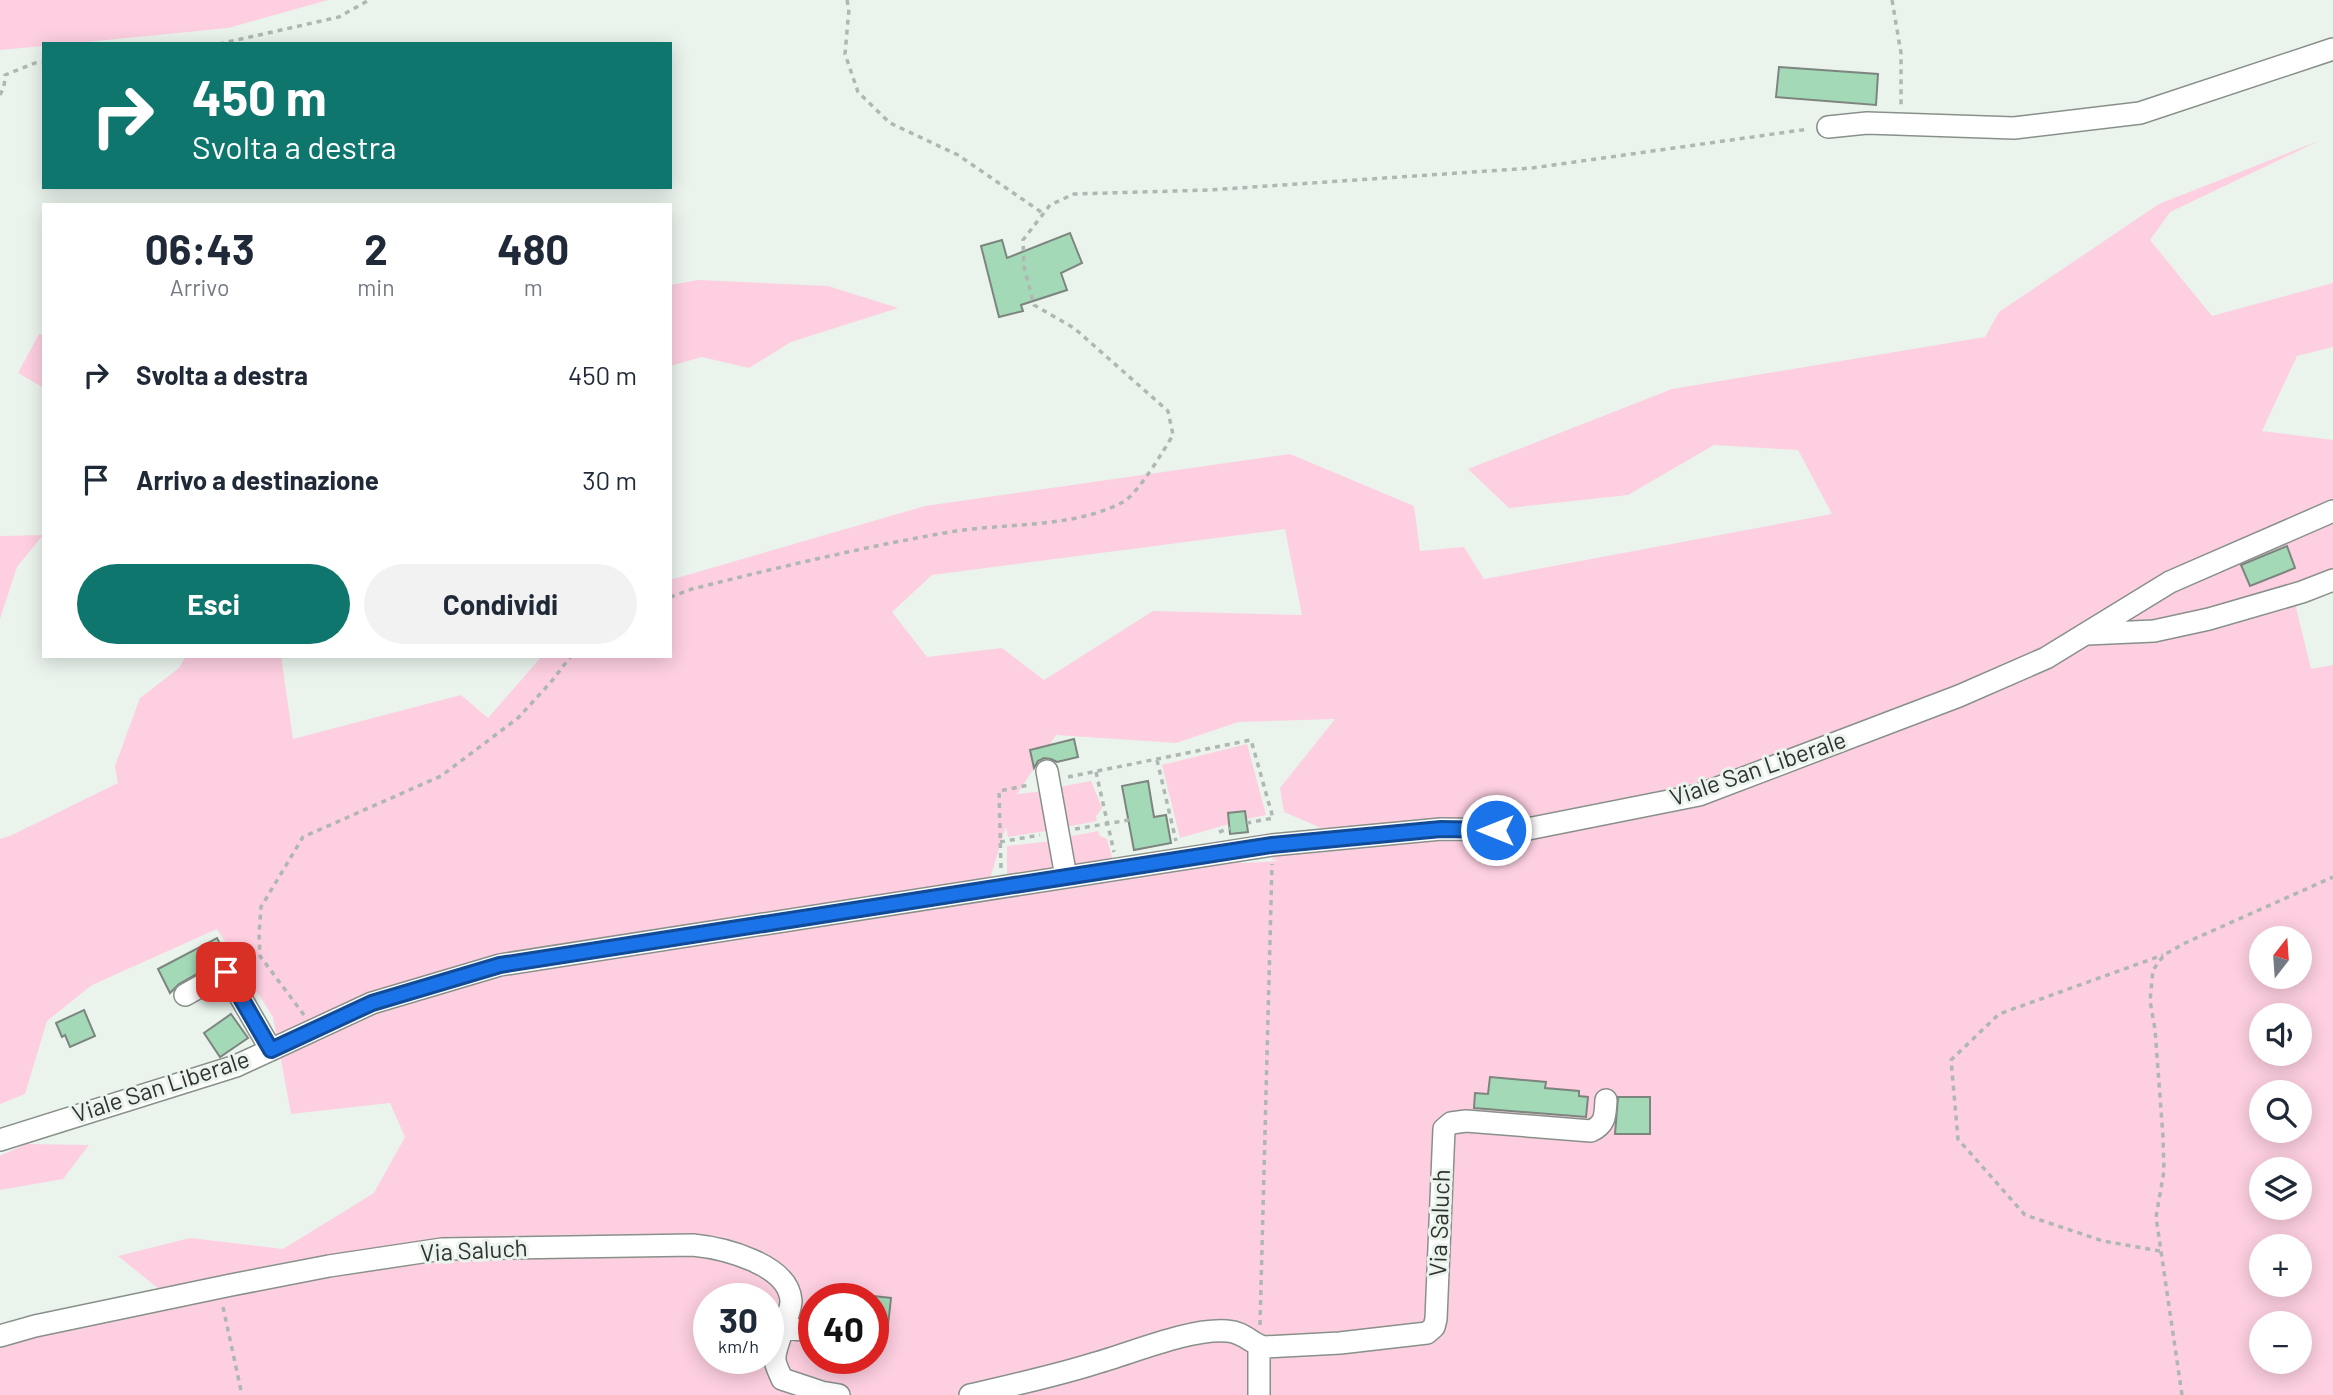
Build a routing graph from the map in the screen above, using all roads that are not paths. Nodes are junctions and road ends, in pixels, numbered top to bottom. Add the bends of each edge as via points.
1 (2333, 49) edge
2 (1828, 127) road end
3 (2333, 511) edge
4 (2333, 580) edge
5 (2085, 634) junction
6 (1048, 776) road end
7 (1066, 877) junction
8 (186, 995) dead end
9 (271, 1050) junction
10 (1606, 1100) dead end
11 (0, 1140) edge
12 (784, 1325) edge
13 (0, 1336) edge
14 (1259, 1346) junction
15 (780, 1374) edge
16 (839, 1395) edge
17 (970, 1395) edge
18 (1259, 1395) edge

1 - 2 street via 2140,113 2014,128 1867,123
3 - 5 street, Viale San Liberale via 2170,582
4 - 5 street via 2154,631
5 - 7 street, Viale San Liberale via 2046,658 1959,696 1699,794 1523,830 1441,829 1272,845
6 - 7 street
7 - 9 street, Viale San Liberale via 500,965 372,1003
8 - 9 street via 226,972
9 - 11 street, Viale San Liberale via 236,1066
10 - 14 street, Via Saluch via 1605,1119 1591,1131 1466,1121 1444,1129 1436,1318 1427,1333
12 - 13 street, Via Saluch via 791,1302 787,1283 771,1269 719,1248 693,1245 442,1249 329,1266
14 - 17 street, Via Saluch via 1227,1331 1198,1333
14 - 18 street
15 - 16 street, Via Saluch via 782,1379

